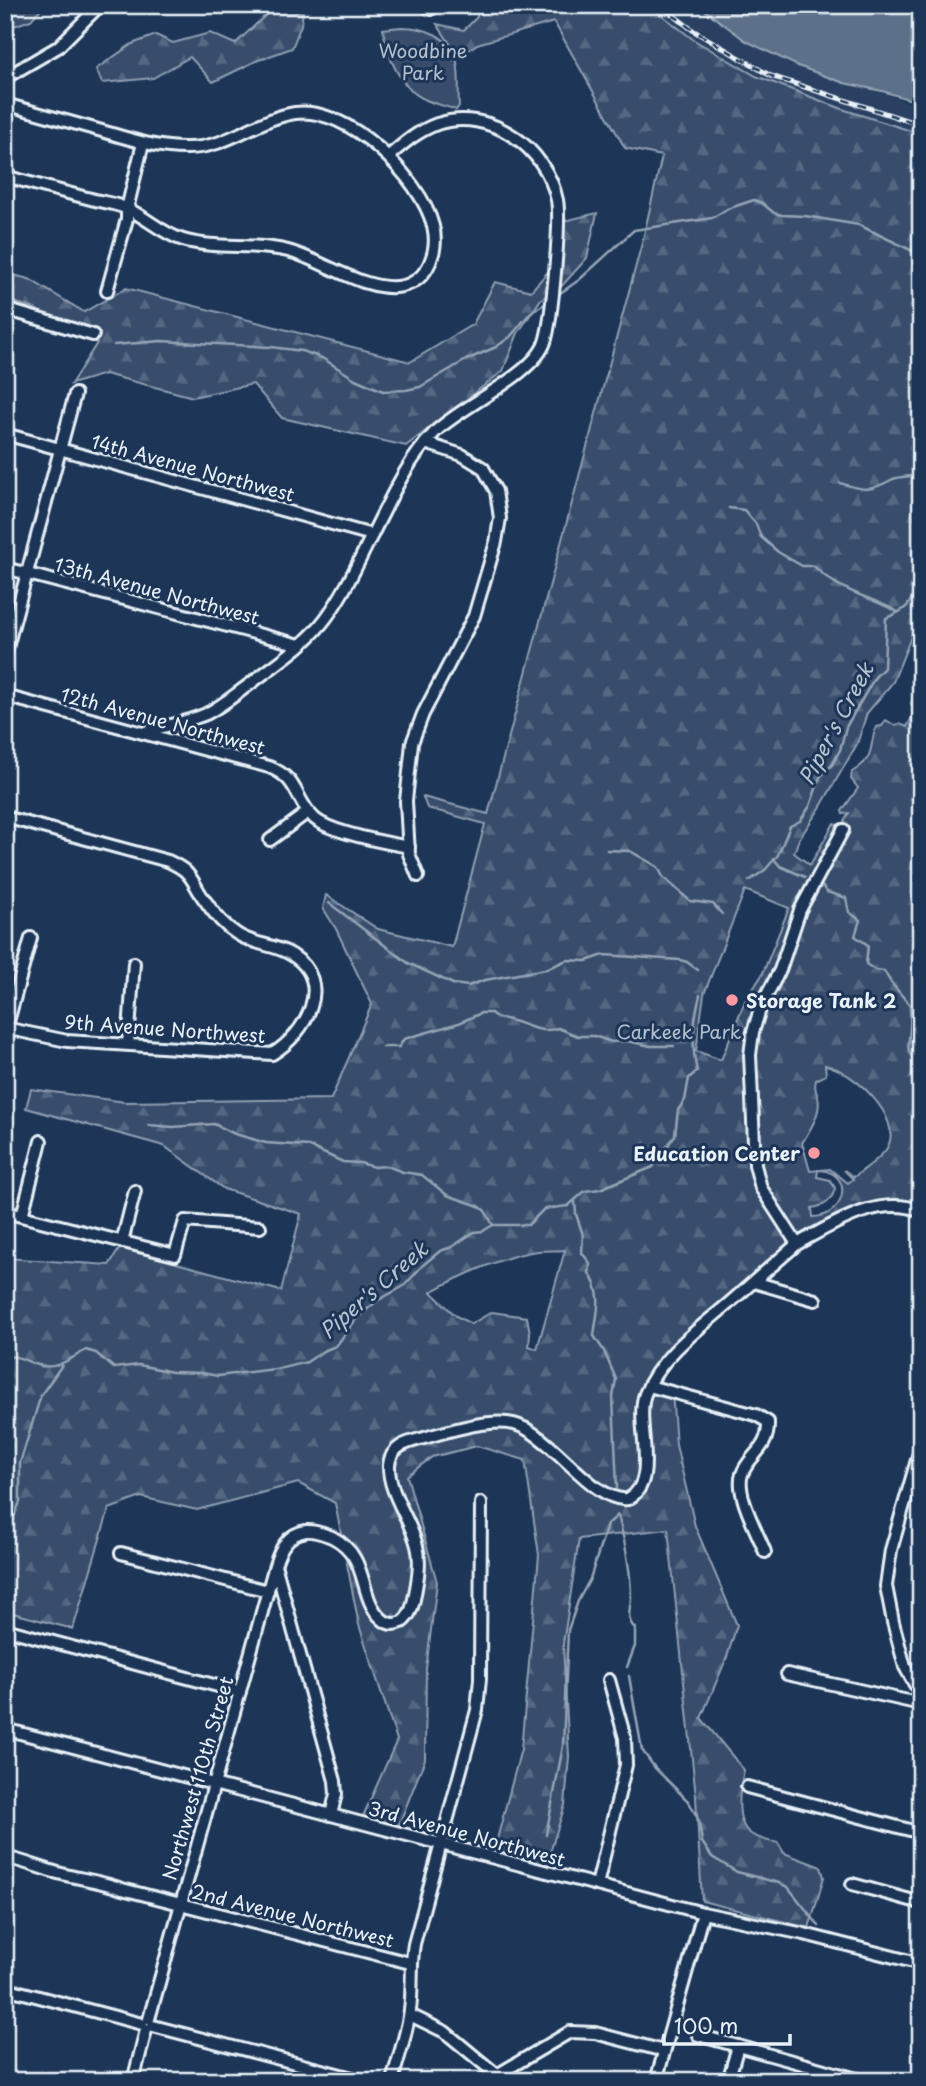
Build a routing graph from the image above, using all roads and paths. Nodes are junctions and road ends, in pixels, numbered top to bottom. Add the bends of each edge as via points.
1 (100, 5) edge
2 (5, 78) edge
3 (5, 104) edge
4 (143, 143) junction
5 (389, 156) junction
6 (5, 176) edge
7 (127, 209) junction
8 (107, 291) dead end
9 (5, 309) edge
10 (93, 335) dead end
11 (75, 394) dead end
12 (5, 434) edge
13 (425, 443) junction
14 (61, 449) junction
15 (372, 535) junction
16 (5, 568) edge
17 (27, 574) junction
18 (300, 645) junction
19 (5, 656) edge
20 (5, 696) edge
21 (145, 732) junction
22 (308, 812) junction
23 (5, 817) edge
24 (843, 830) dead end
25 (270, 840) dead end
26 (409, 847) junction
27 (418, 876) dead end
28 (32, 938) dead end
29 (134, 963) dead end
30 (6, 1029) edge
31 (128, 1044) junction
32 (41, 1141) dead end
33 (135, 1191) dead end
34 (921, 1211) edge
35 (5, 1212) edge
36 (22, 1216) junction
37 (260, 1227) dead end
38 (122, 1242) junction
39 (797, 1244) junction
40 (754, 1282) junction
41 (815, 1300) dead end
42 (649, 1386) junction
43 (921, 1446) edge
44 (481, 1503) dead end
45 (765, 1552) dead end
46 (121, 1553) dead end
47 (275, 1565) junction
48 (268, 1591) junction
49 (5, 1629) edge
50 (787, 1674) dead end
51 (609, 1680) dead end
52 (240, 1692) junction
53 (921, 1695) edge
54 (921, 1704) edge
55 (5, 1729) edge
56 (214, 1784) junction
57 (747, 1787) dead end
58 (331, 1815) junction
59 (921, 1833) edge
60 (441, 1844) junction
61 (5, 1857) edge
62 (852, 1884) dead end
63 (597, 1885) junction
64 (921, 1903) edge
65 (180, 1904) junction
66 (703, 1913) junction
67 (410, 1963) junction
68 (921, 1964) edge
69 (5, 1988) edge
70 (410, 2015) junction
71 (148, 2025) junction
72 (698, 2035) dead end
73 (738, 2046) junction
74 (664, 2051) junction
75 (921, 2075) edge
76 (497, 2078) edge
77 (133, 2081) edge
78 (364, 2081) edge
79 (392, 2081) edge
80 (656, 2081) edge
81 (728, 2081) edge
82 (864, 2081) edge
83 (919, 2081) edge

1 - 2 street via 58,47
3 - 4 street
4 - 5 street via 207,147 284,115 313,112 342,123
4 - 7 street
5 - 7 street via 420,197 436,244 425,270 408,284 383,287 289,251 180,239
5 - 13 street via 420,132 450,121 488,124 524,144 548,176 557,199 545,343 532,361 446,422
6 - 7 street
7 - 8 street
9 - 10 street
11 - 14 street
12 - 14 street, 14th Avenue Northwest
13 - 15 street via 399,479
13 - 26 street via 462,455 483,468 496,491 500,518 474,616 412,743 407,779
14 - 15 street, 14th Avenue Northwest
14 - 17 street
15 - 18 street via 327,617
16 - 17 street, 13th Avenue Northwest
17 - 18 street, 13th Avenue Northwest
17 - 19 street
18 - 21 street via 208,713
20 - 21 street, 12th Avenue Northwest
21 - 22 street, 12th Avenue Northwest via 276,769 288,777
22 - 25 street
22 - 26 street, 12th Avenue Northwest via 328,827
23 - 31 street, 9th Avenue Northwest via 168,861 184,870 237,934 284,950 306,967 312,982 314,999 307,1017 297,1034 272,1054
24 - 39 street via 800,910 780,970 761,1006 750,1055 755,1165 761,1188
26 - 27 street
28 - 30 street
29 - 31 street
30 - 31 street, 9th Avenue Northwest via 67,1041
32 - 36 street
33 - 38 street
34 - 39 street via 898,1205 875,1208
35 - 36 street
36 - 38 street
37 - 38 street via 185,1221 175,1255
39 - 40 street
40 - 41 street
40 - 42 street via 687,1339
42 - 45 street via 768,1422 765,1443 740,1482
42 - 47 street, Northwest 110th Street via 641,1415 644,1475 639,1489 628,1499 611,1497 541,1438 512,1423 426,1437 396,1449 390,1471 418,1560 412,1608 402,1622 393,1624 380,1618 355,1557 337,1540 316,1532 294,1535 282,1546
43 - 53 street via 891,1549 887,1586 905,1667
44 - 60 street via 477,1710
46 - 48 street
47 - 48 street, Northwest 110th Street
47 - 58 street via 335,1781 337,1794
48 - 52 street, Northwest 110th Street
49 - 52 street
50 - 54 street
51 - 63 street via 625,1738 626,1765
52 - 56 street, Northwest 110th Street
55 - 56 street, 3rd Avenue Northwest
56 - 58 street, 3rd Avenue Northwest
56 - 65 street, Northwest 110th Street
57 - 59 street
58 - 60 street, 3rd Avenue Northwest
60 - 63 street, 3rd Avenue Northwest
60 - 67 street
61 - 65 street, 2nd Avenue Northwest
62 - 64 street
63 - 66 street, 3rd Avenue Northwest
65 - 67 street, 2nd Avenue Northwest
65 - 71 street, Northwest 110th Street
66 - 68 street, 3rd Avenue Northwest
66 - 74 street
67 - 70 street
69 - 71 street
70 - 76 street via 444,2032
70 - 79 street
71 - 77 street, Northwest 110th Street
71 - 78 street
72 - 73 street
73 - 81 street
73 - 82 street
74 - 76 street via 595,2033 570,2032
74 - 80 street
75 - 83 street

